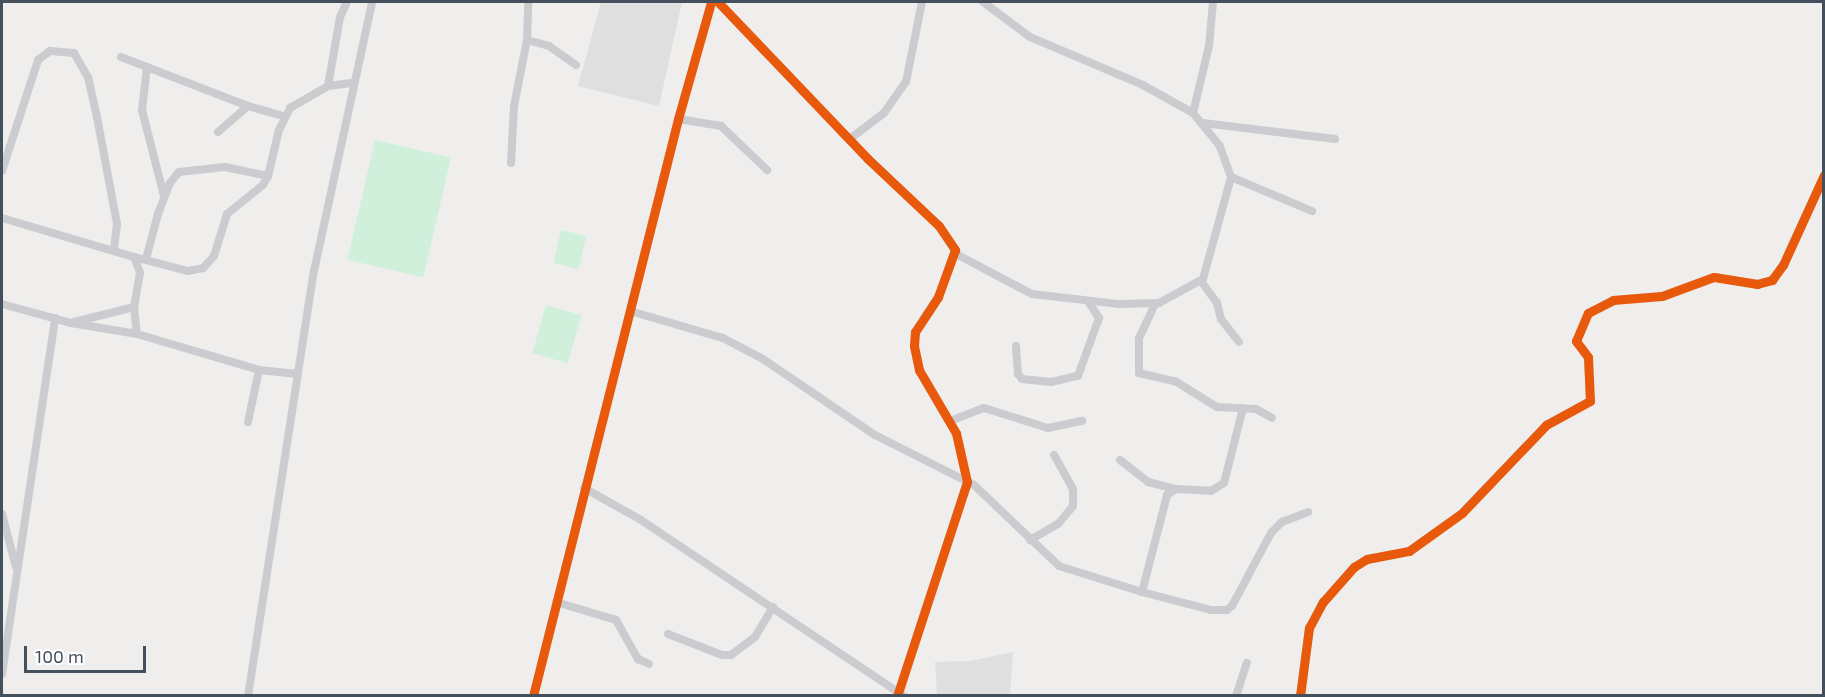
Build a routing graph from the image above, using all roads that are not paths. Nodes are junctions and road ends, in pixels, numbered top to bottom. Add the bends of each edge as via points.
1 (347, 2) edge
2 (372, 2) edge
3 (528, 2) edge
4 (711, 2) edge
5 (718, 2) edge
6 (922, 2) edge
7 (983, 2) edge
8 (1213, 2) edge
9 (527, 40) junction
10 (121, 57) dead end
11 (576, 65) dead end
12 (147, 67) junction
13 (354, 83) junction
14 (328, 86) junction
15 (248, 106) junction
16 (1193, 113) junction
17 (284, 116) junction
18 (678, 119) junction
19 (1203, 123) junction
20 (218, 132) dead end
21 (851, 138) junction
22 (1335, 139) dead end
23 (511, 163) dead end
24 (767, 170) dead end
25 (2, 171) edge
26 (1824, 175) edge
27 (268, 176) junction
28 (1231, 177) junction
29 (165, 197) junction
30 (1312, 211) dead end
31 (2, 218) edge
32 (114, 250) junction
33 (956, 254) junction
34 (134, 257) junction
35 (146, 259) junction
36 (1201, 281) junction
37 (1088, 301) junction
38 (2, 304) edge
39 (1155, 304) junction
40 (134, 307) junction
41 (630, 311) junction
42 (55, 318) junction
43 (71, 323) junction
44 (136, 334) junction
45 (1239, 342) dead end
46 (1016, 346) dead end
47 (259, 370) junction
48 (298, 374) junction
49 (1243, 408) junction
50 (1272, 418) dead end
51 (950, 421) junction
52 (1082, 421) dead end
53 (248, 422) dead end
54 (1054, 455) dead end
55 (1120, 460) dead end
56 (967, 482) junction
57 (584, 488) junction
58 (1176, 489) junction
59 (1308, 512) dead end
60 (2, 514) edge
61 (1030, 540) junction
62 (17, 572) junction
63 (1142, 592) junction
64 (556, 602) junction
65 (773, 607) junction
66 (668, 634) dead end
67 (5, 638) edge
68 (1247, 663) dead end
69 (649, 664) dead end
70 (2, 674) edge
71 (899, 694) edge
72 (248, 696) edge
73 (533, 696) edge
74 (1236, 696) edge
75 (1300, 696) edge

1 - 14 street via 340,17
2 - 13 street
3 - 9 street
4 - 18 street
5 - 21 street
6 - 21 street via 906,82 884,113
7 - 16 street via 1030,37 1143,85
8 - 16 street via 1209,46
9 - 11 street via 549,46
9 - 23 street via 514,106
10 - 12 street
12 - 15 street
12 - 29 street via 142,110
13 - 14 street
13 - 48 street via 327,197
14 - 17 street via 304,98
15 - 17 street
15 - 20 street
16 - 19 street
17 - 27 street
18 - 24 street via 721,126
18 - 41 street
19 - 22 street
19 - 28 street via 1228,161
21 - 33 street via 939,226
25 - 32 street via 38,60 50,51 74,53 88,77 97,117 117,225
26 - 75 street via 1784,265 1772,280 1757,284 1714,277 1662,296 1613,300 1588,313 1576,341 1588,359 1590,401 1546,425 1462,513 1409,550 1367,559 1354,567 1323,602 1309,628
27 - 29 street via 225,167 186,169 174,177
27 - 35 street via 263,185 227,214 214,256 203,268 188,271
28 - 30 street
28 - 36 street
29 - 35 street
31 - 32 street
32 - 34 street
33 - 37 street via 1021,291
33 - 51 street via 938,297 914,336 919,370
34 - 35 street
34 - 40 street via 140,273
36 - 39 street
36 - 45 street via 1216,301 1221,319
37 - 39 street
37 - 46 street via 1100,318 1077,376 1051,382 1022,379 1018,374
38 - 42 street
39 - 49 street via 1139,338 1139,373 1175,381 1217,407
40 - 43 street
40 - 44 street
41 - 56 street via 723,338 763,359 875,435
41 - 57 street
42 - 43 street
42 - 62 street
43 - 44 street
44 - 47 street
47 - 48 street
47 - 53 street
48 - 72 street
49 - 50 street via 1262,411
49 - 58 street via 1224,483 1211,491
51 - 52 street via 984,408 1048,428
51 - 56 street via 964,458
54 - 61 street via 1072,489 1072,506 1067,517
55 - 58 street via 1148,482
56 - 61 street
56 - 71 street
57 - 64 street
57 - 65 street via 641,520
58 - 63 street via 1165,500
59 - 63 street via 1282,522 1271,533 1227,610 1211,610
60 - 62 street
61 - 63 street via 1059,566
62 - 67 street
64 - 69 street via 616,620 638,659
64 - 73 street
65 - 66 street via 755,637 731,655
65 - 71 street
67 - 70 street
68 - 74 street

